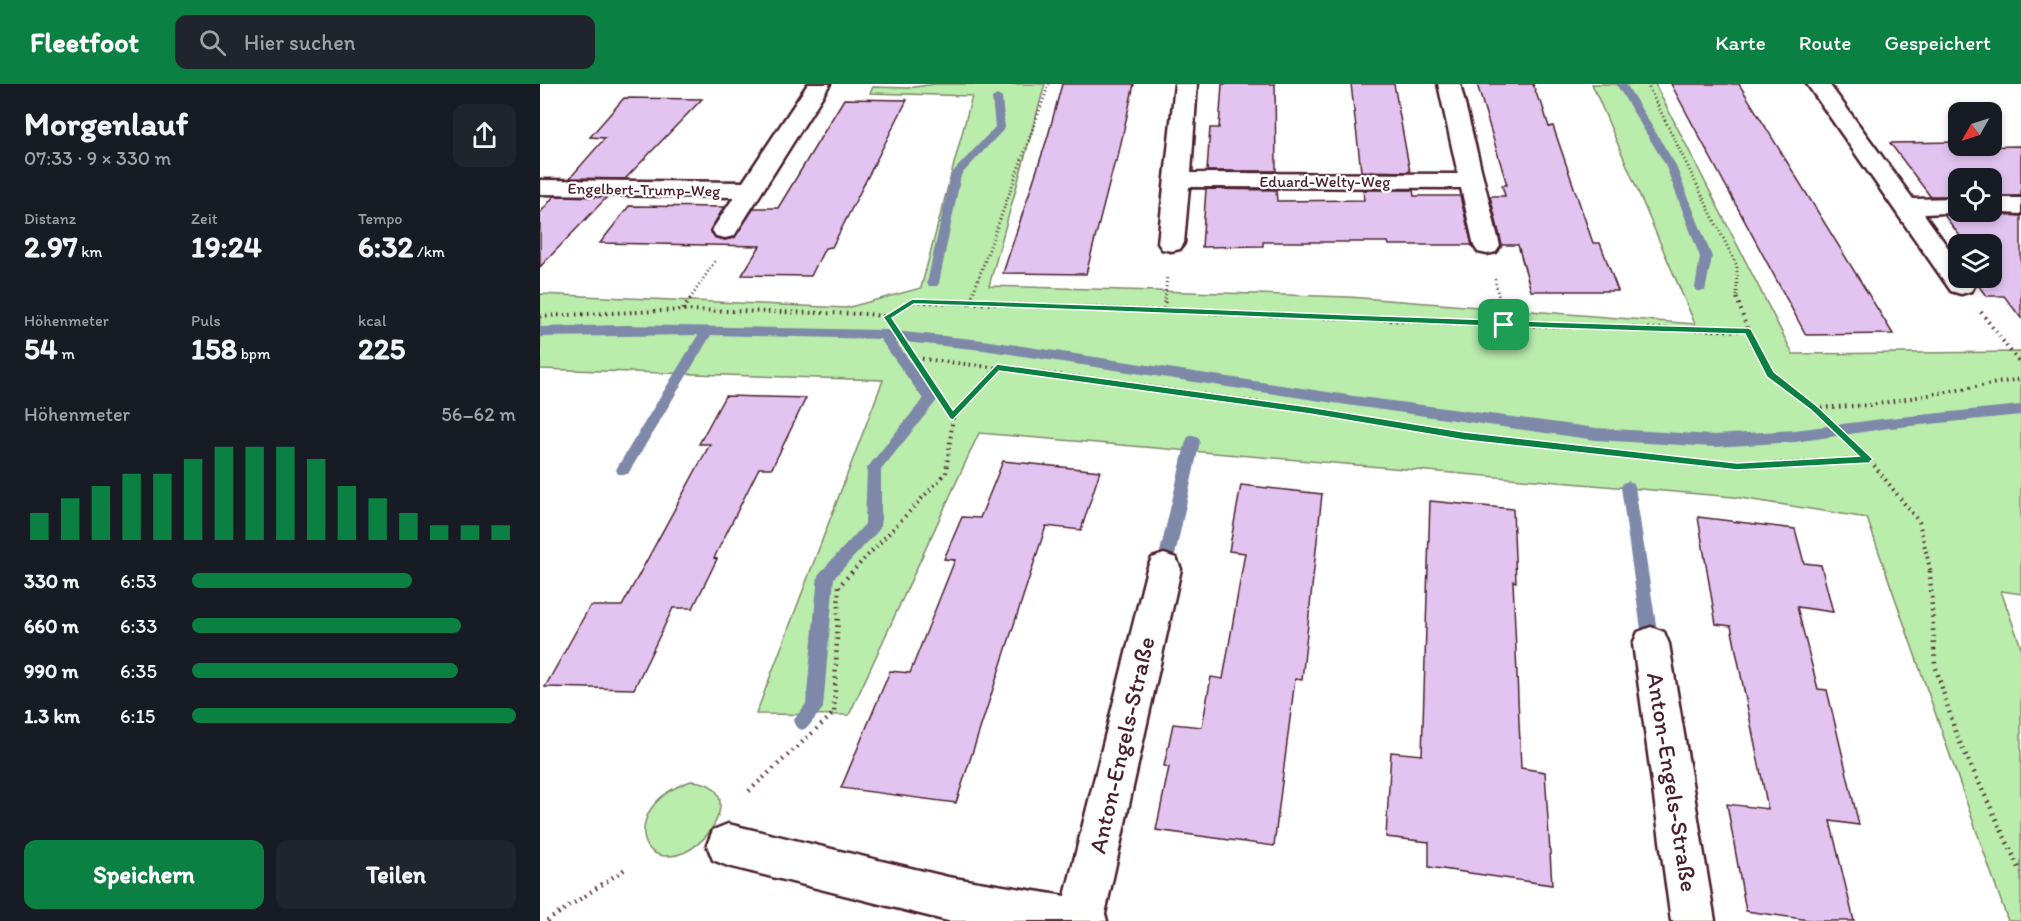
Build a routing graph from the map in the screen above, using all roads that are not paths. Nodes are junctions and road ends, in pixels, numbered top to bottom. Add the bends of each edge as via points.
1 (819, 84) edge
2 (1186, 84) edge
3 (1449, 84) edge
4 (1818, 84) edge
5 (1178, 180) junction
6 (1472, 181) junction
7 (540, 187) edge
8 (749, 190) junction
9 (2002, 206) edge
10 (2021, 206) edge
11 (1905, 207) junction
12 (1948, 207) edge
13 (725, 230) dead end
14 (1170, 243) dead end
15 (1487, 246) road end
16 (1948, 267) edge
17 (1164, 569) dead end
18 (1651, 644) dead end
19 (728, 845) dead end
20 (944, 910) edge
21 (1083, 921) edge
22 (1693, 921) edge

1 - 8 street, Engelbert-Trump-Weg
2 - 5 street
3 - 6 street
4 - 11 street
5 - 6 street, Eduard-Welty-Weg
5 - 14 street
6 - 15 street
7 - 8 street, Engelbert-Trump-Weg
8 - 13 street, Engelbert-Trump-Weg
9 - 10 street
11 - 12 street
11 - 16 street
17 - 21 street, Anton-Engels-Straße
18 - 22 street, Anton-Engels-Straße
19 - 20 street, Anton-Engels-Straße
20 - 21 street, Anton-Engels-Straße

